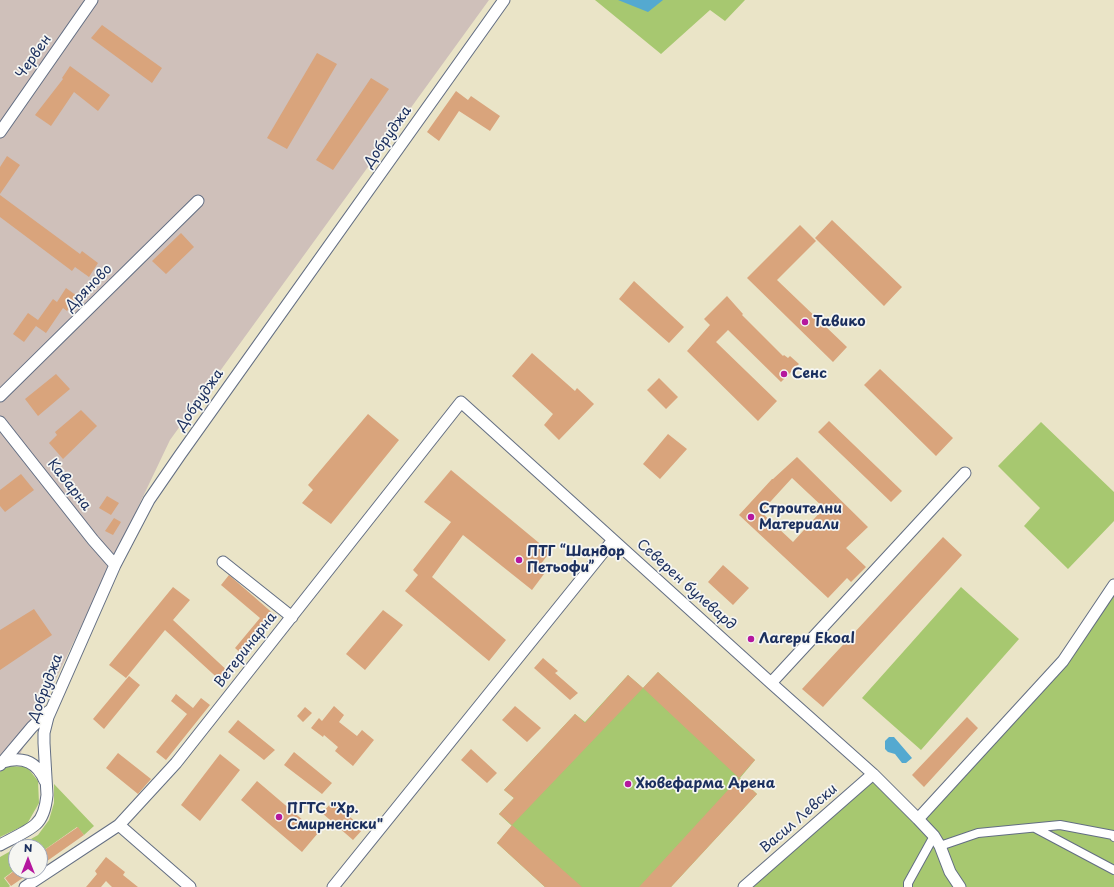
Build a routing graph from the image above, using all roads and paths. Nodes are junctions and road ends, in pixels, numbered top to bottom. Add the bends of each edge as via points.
1 (92, 0) edge
2 (504, 0) edge
3 (0, 132) edge
4 (198, 201) dead end
5 (0, 396) edge
6 (461, 402) joint
7 (0, 422) edge
8 (965, 473) dead end
9 (613, 540) junction
10 (223, 562) dead end
11 (115, 565) junction
12 (1114, 585) edge
13 (292, 616) junction
14 (771, 683) junction
15 (51, 709) junction
16 (2, 763) edge
17 (873, 774) junction
18 (46, 784) junction
19 (918, 819) junction
20 (119, 825) junction
21 (1034, 827) junction
22 (934, 836) junction
23 (1114, 836) edge
24 (0, 845) edge
25 (940, 846) junction
26 (1114, 870) edge
27 (906, 886) edge
28 (25, 887) edge
29 (190, 887) edge
30 (333, 887) edge
31 (744, 887) edge
32 (960, 887) edge

1 - 3 street, Червен
2 - 11 street, Добруджа via 180,454 149,500
4 - 5 street, Дряново
6 - 9 street, Северен булевард
6 - 13 street, Ветеринарна
7 - 11 street, Каварна
8 - 14 street
9 - 14 street, Северен булевард
9 - 30 street
10 - 13 street
11 - 15 street, Добруджа
12 - 19 street via 1063,661
13 - 20 street, Ветеринарна via 176,763
14 - 17 street, Северен булевард
15 - 16 street
15 - 18 street, Добруджа via 44,733
16 - 18 street via 16,759 28,762 38,769
17 - 19 street, Северен булевард
17 - 31 street, Васил Левски
18 - 24 street, Добруджа via 46,803 36,824
19 - 22 street, Северен булевард
20 - 28 street, Ветеринарна
20 - 29 street
21 - 23 street via 1060,825
21 - 25 street via 978,833
21 - 26 street
22 - 25 street, Северен булевард
22 - 27 street
25 - 32 street, Северен булевард via 950,872

